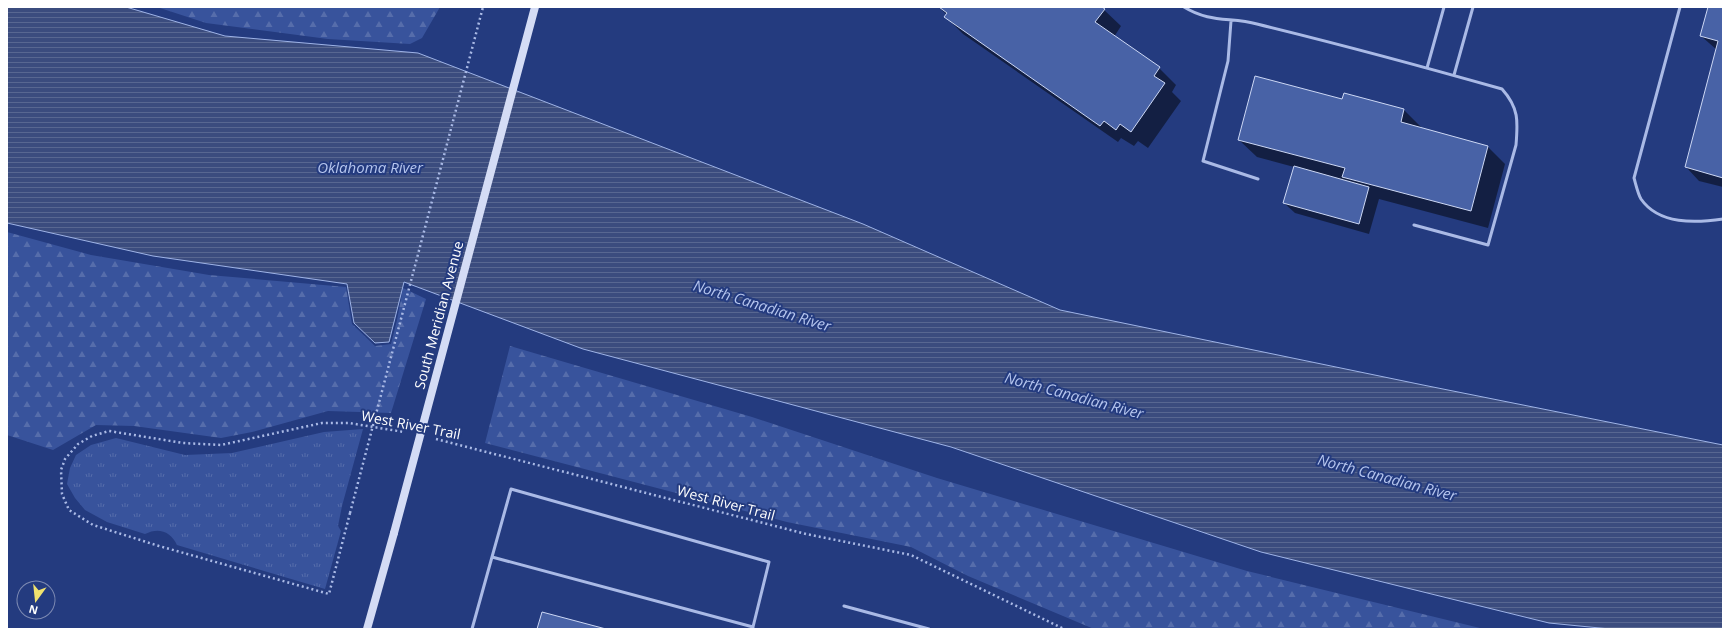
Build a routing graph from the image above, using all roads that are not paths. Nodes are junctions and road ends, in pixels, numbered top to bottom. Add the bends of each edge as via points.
1 (535, 7) edge
2 (1184, 7) edge
3 (1444, 7) edge
4 (1473, 7) edge
5 (1680, 7) edge
6 (1231, 21) junction
7 (1427, 68) junction
8 (1454, 75) junction
9 (1258, 179) dead end
10 (1723, 219) edge
11 (1414, 225) dead end
12 (492, 557) junction
13 (844, 606) dead end
14 (753, 628) edge
15 (367, 629) edge
16 (472, 629) edge
17 (929, 629) edge

1 - 15 main road, South Meridian Avenue, bridge
2 - 6 lane via 1194,14
3 - 7 lane
4 - 8 lane
5 - 10 lane via 1634,178 1641,199 1670,219 1690,222
6 - 7 lane via 1255,23
6 - 9 lane via 1228,61 1203,161
7 - 8 lane
8 - 11 lane via 1502,89 1511,98 1517,113 1516,145 1488,245
12 - 14 lane
12 - 14 lane via 511,489 769,562
12 - 16 lane
13 - 17 lane

